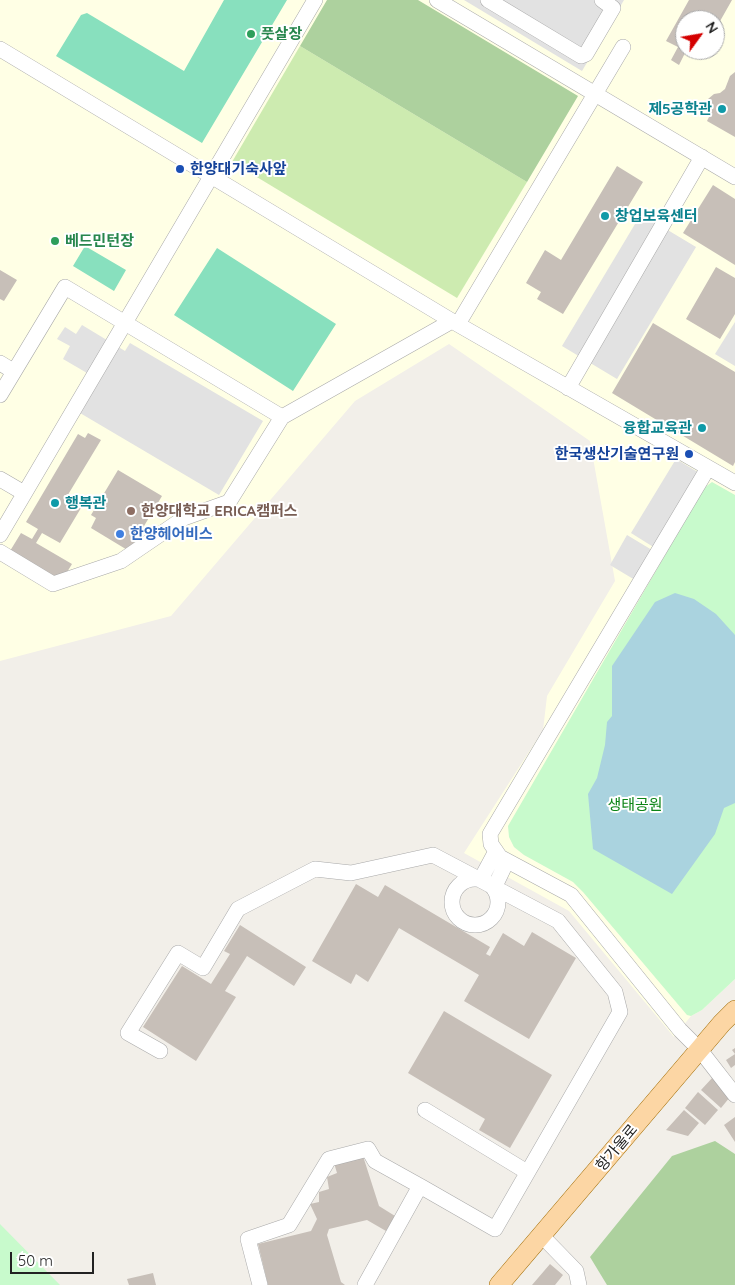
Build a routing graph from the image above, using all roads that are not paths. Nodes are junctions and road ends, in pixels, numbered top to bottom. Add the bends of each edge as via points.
1 (315, 0) edge
2 (437, 0) edge
3 (488, 0) edge
4 (602, 0) edge
5 (623, 47) dead end
6 (0, 49) edge
7 (595, 94) junction
8 (702, 157) junction
9 (212, 176) junction
10 (735, 177) edge
11 (455, 323) junction
12 (124, 324) junction
13 (0, 363) edge
14 (13, 372) junction
15 (568, 388) junction
16 (0, 394) edge
17 (282, 417) junction
18 (708, 468) junction
19 (0, 479) edge
20 (735, 483) edge
21 (24, 493) junction
22 (0, 535) edge
23 (0, 552) edge
24 (496, 851) junction
25 (507, 861) junction
26 (487, 882) junction
27 (735, 1010) edge
28 (700, 1050) junction
29 (160, 1051) dead end
30 (735, 1095) edge
31 (425, 1110) dead end
32 (527, 1172) junction
33 (420, 1186) junction
34 (542, 1236) junction
35 (576, 1282) edge
36 (260, 1285) edge
37 (365, 1285) edge
38 (499, 1285) edge

1 - 9 street
2 - 7 street
3 - 4 street via 581,56 586,54 614,8
5 - 7 street
6 - 9 street
7 - 8 street
7 - 11 street
8 - 10 street
8 - 15 street
9 - 11 street
9 - 12 street
11 - 15 street
11 - 17 street
12 - 14 street via 64,287
12 - 17 street
12 - 21 street
13 - 14 street
14 - 16 street
15 - 18 street
17 - 23 street via 229,502 184,518 121,561 53,584
18 - 20 street
18 - 24 street via 490,834
19 - 21 street
21 - 22 street
24 - 25 street
24 - 26 street
25 - 26 street
25 - 28 street via 571,895 680,1030
26 - 29 street via 433,855 351,873 315,869 238,909 203,968 178,953 128,1033
26 - 32 street via 558,921 615,992 620,1012
27 - 28 main road, 항가울로
28 - 30 street
28 - 34 main road, 항가울로
31 - 32 street
32 - 33 street via 495,1228
33 - 36 street via 375,1161 368,1149 329,1159 289,1225 248,1239
33 - 37 street
34 - 35 street via 576,1271
34 - 38 main road, 항가울로

